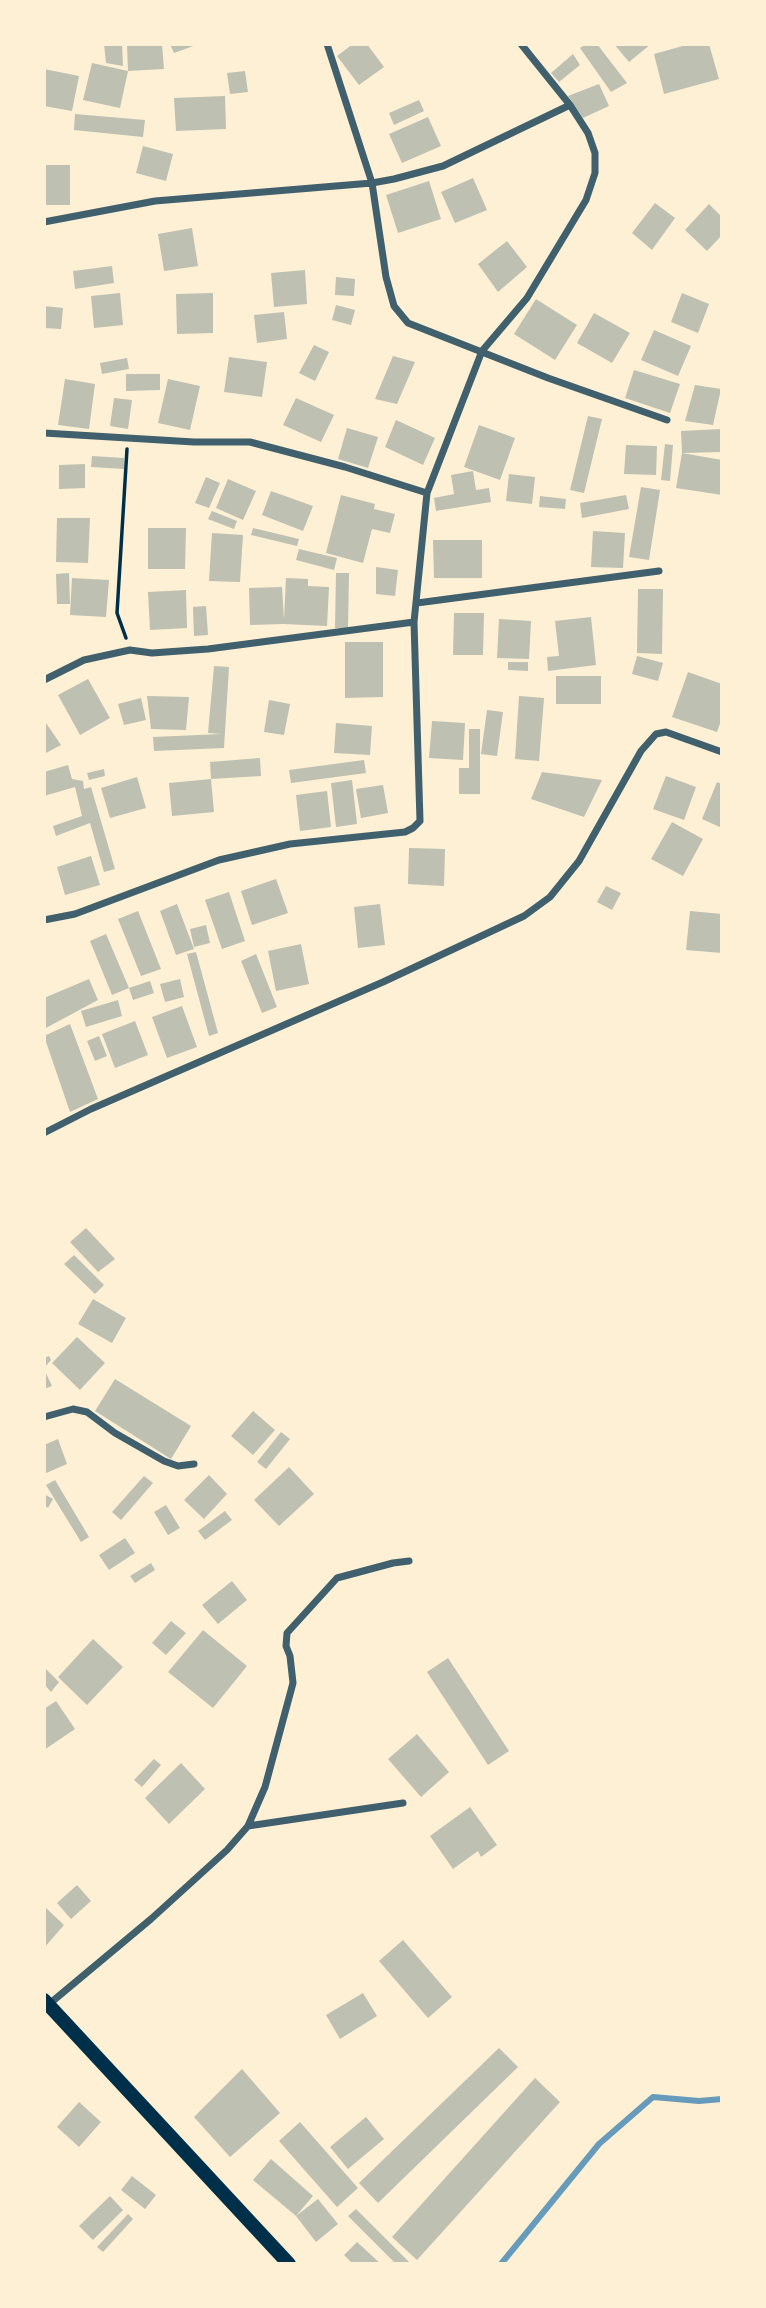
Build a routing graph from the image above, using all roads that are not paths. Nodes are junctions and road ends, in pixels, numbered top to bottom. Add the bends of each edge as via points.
1 (327, 44) edge
2 (521, 44) edge
3 (570, 106) junction
4 (372, 183) junction
5 (44, 222) edge
6 (482, 351) junction
7 (667, 419) dead end
8 (44, 433) edge
9 (427, 493) junction
10 (659, 571) dead end
11 (417, 603) junction
12 (414, 622) junction
13 (44, 680) edge
14 (722, 752) edge
15 (44, 920) edge
16 (44, 1133) edge
17 (44, 1418) edge
18 (194, 1464) dead end
19 (409, 1561) dead end
20 (403, 1803) dead end
21 (248, 1826) junction
22 (46, 2002) edge
23 (289, 2264) edge

1 - 4 street
2 - 3 street
3 - 4 street via 443,166
3 - 6 street via 595,153 595,173 586,200 527,298
4 - 5 street via 155,201
4 - 6 street via 394,306 408,323
6 - 7 street
6 - 9 street
8 - 9 street via 250,442
9 - 11 street
10 - 11 street
11 - 12 street
12 - 13 street via 208,649 130,650 84,660
12 - 15 street via 420,821 413,828 290,844 219,860 75,914
14 - 16 street via 666,732 656,734 641,751 579,861 550,897 524,916
17 - 18 street via 72,1409 87,1412 164,1461 178,1466
19 - 21 street via 337,1578 287,1633 293,1684 265,1787
20 - 21 street
21 - 22 street via 151,1919
22 - 23 highway

